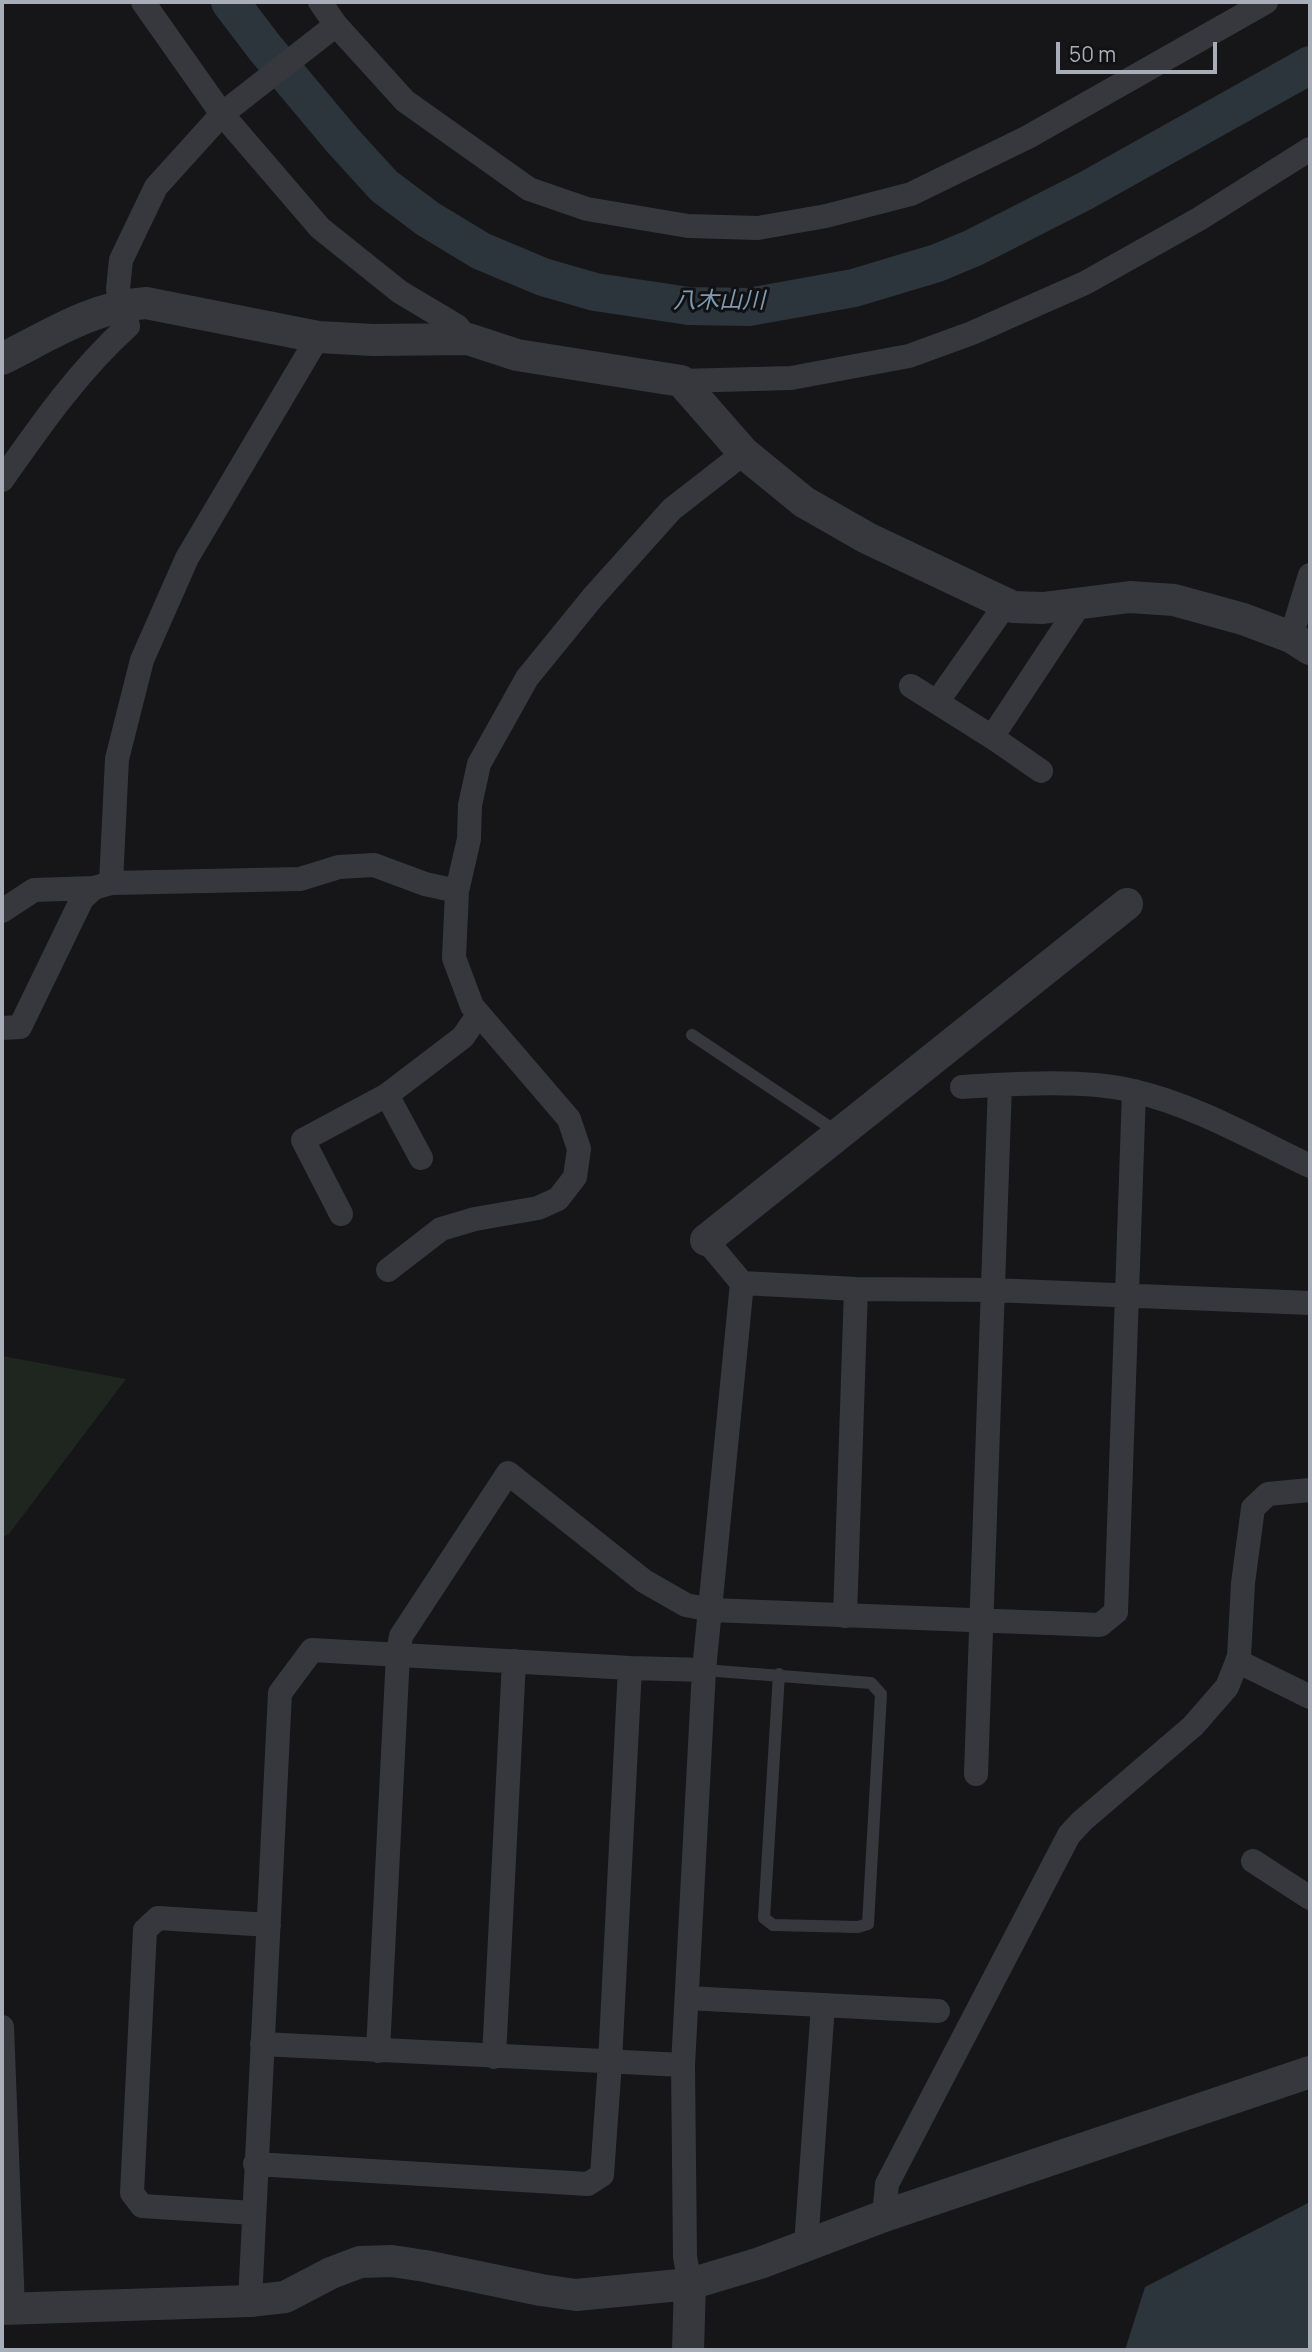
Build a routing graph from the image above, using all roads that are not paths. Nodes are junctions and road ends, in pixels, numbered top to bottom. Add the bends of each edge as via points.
1 (143, 2) edge
2 (320, 2) edge
3 (1266, 2) edge
4 (337, 24) junction
5 (222, 114) junction
6 (1310, 149) edge
7 (122, 304) junction
8 (318, 337) junction
9 (468, 339) junction
10 (2, 359) edge
11 (681, 381) junction
12 (744, 453) junction
13 (2, 480) edge
14 (1310, 575) edge
15 (1006, 604) junction
16 (1080, 604) junction
17 (1301, 643) edge
18 (911, 685) dead end
19 (937, 702) junction
20 (992, 737) junction
21 (1041, 771) dead end
22 (102, 886) junction
23 (457, 891) junction
24 (1127, 904) dead end
25 (2, 911) edge
26 (478, 1014) junction
27 (2, 1028) edge
28 (692, 1035) dead end
29 (1000, 1085) junction
30 (962, 1087) dead end
31 (1134, 1091) junction
32 (387, 1095) junction
33 (840, 1134) junction
34 (421, 1158) dead end
35 (1310, 1166) edge
36 (341, 1214) dead end
37 (706, 1240) joint
38 (388, 1270) dead end
39 (742, 1283) junction
40 (856, 1289) junction
41 (992, 1290) junction
42 (1127, 1296) junction
43 (1310, 1303) edge
44 (1310, 1490) edge
45 (711, 1610) junction
46 (845, 1616) junction
47 (980, 1620) junction
48 (398, 1654) junction
49 (514, 1661) junction
50 (1237, 1661) junction
51 (630, 1668) junction
52 (704, 1670) junction
53 (779, 1674) junction
54 (1310, 1697) edge
55 (976, 1774) dead end
56 (1253, 1861) dead end
57 (1308, 1891) edge
58 (268, 1925) junction
59 (687, 1998) junction
60 (823, 2005) junction
61 (938, 2011) dead end
62 (2, 2027) edge
63 (262, 2044) junction
64 (378, 2051) junction
65 (494, 2057) junction
66 (610, 2063) junction
67 (683, 2065) junction
68 (1310, 2072) edge
69 (255, 2164) junction
70 (253, 2213) junction
71 (884, 2216) junction
72 (806, 2245) junction
73 (690, 2284) junction
74 (250, 2301) junction
75 (7, 2309) edge
76 (688, 2350) edge

1 - 5 street
2 - 4 street
3 - 4 street via 1028,137 911,194 758,229 688,226 586,209 528,189 405,101
4 - 5 street
5 - 7 street via 156,187 121,260 118,289
5 - 9 street via 320,228 400,292 457,326
6 - 11 street via 1085,284 934,347 791,379
7 - 8 street via 146,303
7 - 10 street via 80,319
7 - 13 street via 128,326 50,412
8 - 9 street
8 - 22 street via 187,558 142,660 117,759
9 - 11 street via 517,355
11 - 12 street
12 - 15 street via 804,502 867,538
12 - 23 street via 672,509 527,678 479,764
14 - 17 street
15 - 16 street via 1044,608
15 - 19 street
16 - 17 street via 1130,597 1174,600 1243,619
16 - 20 street
18 - 19 street
19 - 20 street
20 - 21 street
22 - 23 street via 300,879 340,867 374,865
22 - 25 street via 34,890
22 - 27 street via 82,899 20,1027
23 - 26 street via 454,958
24 - 33 street
26 - 32 street via 463,1037
26 - 38 street via 569,1119 579,1149 575,1177 558,1199 538,1208 440,1229
28 - 33 lane
29 - 30 street
29 - 31 street via 1097,1085
29 - 41 street
31 - 35 street via 1193,1111
31 - 42 street
32 - 34 street
32 - 36 street via 303,1140
33 - 37 street
37 - 39 street
39 - 40 street
39 - 45 street
40 - 41 street
40 - 46 street
41 - 42 street
41 - 47 street
42 - 43 street
42 - 47 street via 1116,1612 1100,1625
44 - 50 street via 1268,1494 1253,1508
45 - 46 street
45 - 48 street via 686,1605 644,1581 508,1473 401,1636
45 - 52 street
46 - 47 street
47 - 55 street
48 - 49 street
48 - 58 street via 312,1650 280,1693
48 - 64 street
49 - 51 street
49 - 65 street
50 - 54 street
50 - 71 street via 1227,1687 1193,1726 1069,1835 887,2184
51 - 52 street
51 - 66 street
52 - 53 lane
52 - 59 street
53 - 53 lane via 871,1683 881,1694 869,1924 773,1926 764,1918
56 - 57 street
58 - 63 street
58 - 70 street via 158,1919 145,1930 132,2193 142,2206
59 - 60 street
59 - 67 street
60 - 61 street
60 - 72 street
62 - 75 street
63 - 64 street
63 - 69 street
64 - 65 street
65 - 66 street
66 - 67 street
66 - 69 street via 602,2175 588,2184
67 - 73 street via 685,2257
68 - 71 street
69 - 70 street
70 - 74 street
71 - 72 street
72 - 73 street
73 - 74 street via 576,2295 403,2263 360,2262 285,2297
73 - 76 street
74 - 75 street

